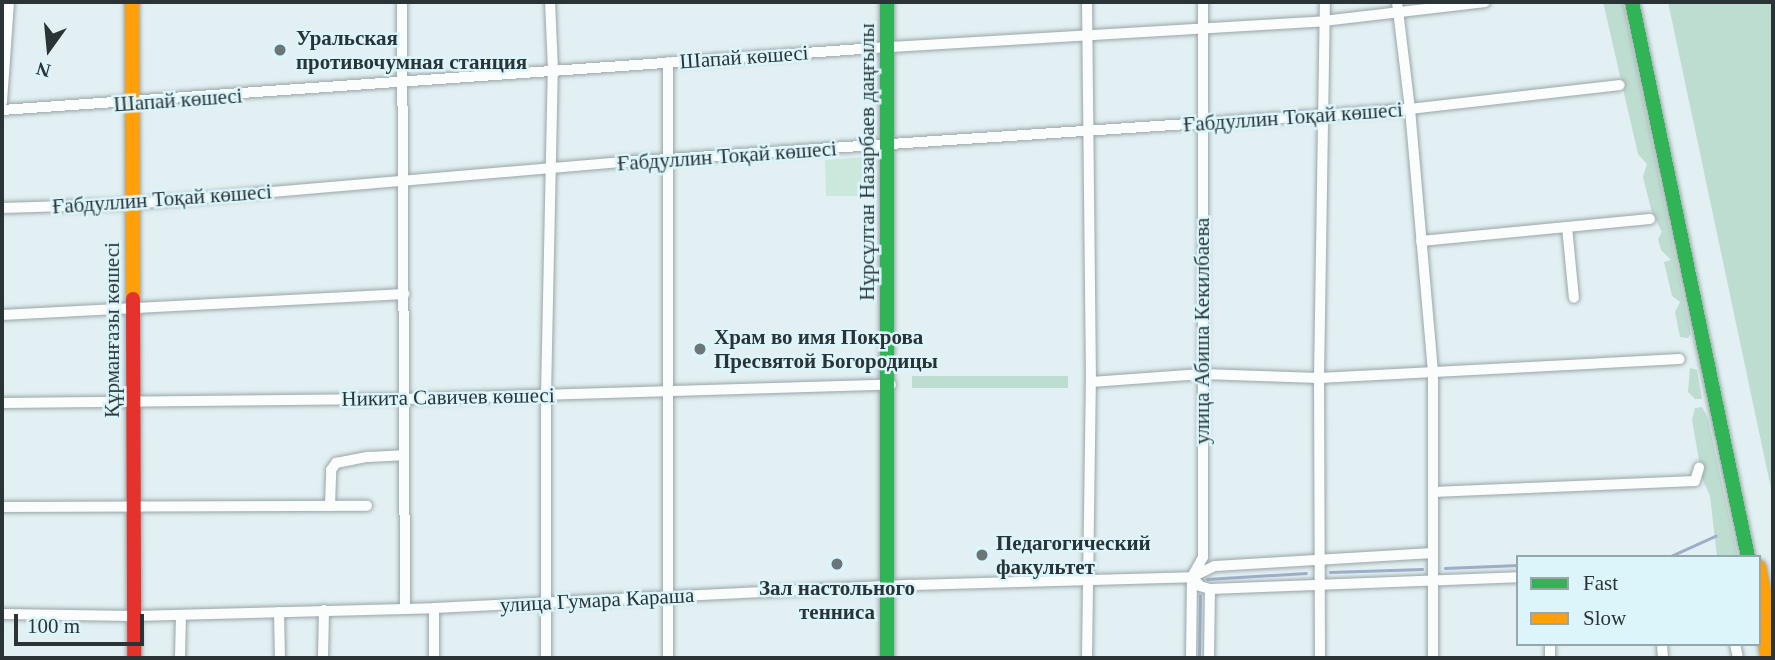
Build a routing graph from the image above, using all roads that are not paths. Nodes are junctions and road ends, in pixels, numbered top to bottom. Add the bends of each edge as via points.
1 (9, 2) edge
2 (132, 2) edge
3 (402, 2) edge
4 (550, 2) edge
5 (887, 2) edge
6 (1087, 2) edge
7 (1203, 2) edge
8 (1325, 2) edge
9 (1485, 2) edge
10 (1632, 2) edge
11 (1642, 2) edge
12 (1398, 7) edge
13 (1324, 21) junction
14 (1204, 29) junction
15 (1088, 35) junction
16 (888, 47) junction
17 (668, 62) junction
18 (553, 70) junction
19 (401, 83) junction
20 (1620, 85) dead end
21 (2, 102) edge
22 (131, 104) junction
23 (1410, 109) junction
24 (2, 110) edge
25 (1323, 114) junction
26 (1201, 122) junction
27 (1090, 132) junction
28 (889, 146) junction
29 (668, 160) junction
30 (550, 169) junction
31 (401, 179) junction
32 (132, 204) junction
33 (2, 208) edge
34 (1650, 219) dead end
35 (1567, 227) junction
36 (1421, 241) junction
37 (404, 294) junction
38 (1574, 298) dead end
39 (133, 308) junction
40 (2, 315) edge
41 (1679, 359) dead end
42 (1433, 372) junction
43 (1202, 374) junction
44 (1319, 378) junction
45 (1091, 382) junction
46 (891, 385) junction
47 (668, 393) junction
48 (547, 395) junction
49 (406, 399) junction
50 (134, 402) junction
51 (2, 403) edge
52 (403, 455) junction
53 (1699, 468) dead end
54 (1433, 492) junction
55 (134, 506) junction
56 (330, 506) junction
57 (367, 506) dead end
58 (2, 507) edge
59 (1433, 553) junction
60 (1748, 555) edge
61 (1757, 555) edge
62 (1321, 559) junction
63 (1192, 577) junction
64 (1516, 577) edge
65 (1761, 577) edge
66 (1088, 580) junction
67 (1433, 580) junction
68 (887, 586) junction
69 (1321, 586) junction
70 (1210, 589) junction
71 (668, 597) junction
72 (546, 603) junction
73 (405, 608) junction
74 (434, 608) junction
75 (324, 610) junction
76 (279, 612) junction
77 (2, 614) edge
78 (181, 615) junction
79 (134, 616) junction
80 (1761, 622) edge
81 (1773, 638) edge
82 (134, 658) edge
83 (180, 658) edge
84 (280, 658) edge
85 (323, 658) edge
86 (434, 658) edge
87 (547, 658) edge
88 (668, 658) edge
89 (887, 658) edge
90 (1087, 658) edge
91 (1191, 658) edge
92 (1209, 658) edge
93 (1320, 658) edge
94 (1433, 658) edge
95 (1768, 658) edge

1 - 21 street
2 - 22 main road, Құрманғазы көшесі
3 - 19 street
4 - 18 street
5 - 16 main road, Нұрсұлтан Назарбаев даңғылы
6 - 15 street
7 - 14 street, улица Абиша Кекилбаева
8 - 13 street
9 - 12 street, Шапай көшесі
10 - 60 main road
11 - 61 main road
12 - 13 street, Шапай көшесі
12 - 23 street
13 - 14 street, Шапай көшесі
13 - 25 street
14 - 15 street, Шапай көшесі
14 - 26 street, улица Абиша Кекилбаева
15 - 16 street, Шапай көшесі
15 - 27 street
16 - 17 street, Шапай көшесі
16 - 28 main road, Нұрсұлтан Назарбаев даңғылы
17 - 18 street, Шапай көшесі
17 - 29 street
18 - 19 street, Шапай көшесі
18 - 30 street
19 - 22 street, Шапай көшесі
19 - 31 street
20 - 23 street, Ғабдуллин Тоқай көшесі
22 - 24 street, Шапай көшесі
22 - 32 main road, Құрманғазы көшесі
23 - 25 street, Ғабдуллин Тоқай көшесі
23 - 36 street
25 - 26 street, Ғабдуллин Тоқай көшесі
25 - 44 street
26 - 27 street, Ғабдуллин Тоқай көшесі
26 - 43 street, улица Абиша Кекилбаева
27 - 28 street, Ғабдуллин Тоқай көшесі
27 - 45 street
28 - 29 street, Ғабдуллин Тоқай көшесі
28 - 46 main road, Нұрсұлтан Назарбаев даңғылы
29 - 30 street, Ғабдуллин Тоқай көшесі
29 - 47 street
30 - 31 street, Ғабдуллин Тоқай көшесі
30 - 48 street
31 - 32 street, Ғабдуллин Тоқай көшесі
31 - 37 street
32 - 33 street, Ғабдуллин Тоқай көшесі
32 - 39 main road, Құрманғазы көшесі
34 - 35 street
35 - 36 street
35 - 38 street
36 - 42 street
37 - 39 street
37 - 49 street
39 - 40 street
39 - 50 main road, Құрманғазы көшесі
41 - 42 street
42 - 44 street
42 - 54 street
43 - 44 street
43 - 45 street
43 - 63 street, улица Абиша Кекилбаева via 1203,557
44 - 62 street
45 - 66 street
46 - 47 street, Никита Савичев көшесі
46 - 68 main road, Нұрсұлтан Назарбаев даңғылы
47 - 48 street, Никита Савичев көшесі
47 - 71 street
48 - 49 street, Никита Савичев көшесі
48 - 72 street
49 - 50 street, Никита Савичев көшесі
49 - 52 street
50 - 51 street, Никита Савичев көшесі
50 - 55 main road, Құрманғазы көшесі
52 - 56 street via 336,463 331,470
52 - 73 street
53 - 54 street via 1695,481
54 - 59 street
55 - 56 street
55 - 58 street
55 - 79 main road, Құрманғазы көшесі
56 - 57 street
59 - 62 street, улица Гумара Караша
59 - 67 street
62 - 63 street, улица Гумара Караша via 1214,566
62 - 69 street
63 - 66 street, улица Гумара Караша
63 - 70 street
63 - 91 street, улица Абиша Кекилбаева
64 - 67 street
65 - 81 main road
66 - 68 street, улица Гумара Караша
66 - 90 street
67 - 69 street
67 - 94 street
68 - 71 street, улица Гумара Караша
68 - 89 main road, Нұрсұлтан Назарбаев даңғылы
69 - 70 street
69 - 93 street
70 - 92 street
71 - 72 street, улица Гумара Караша
71 - 88 street
72 - 74 street, улица Гумара Караша
72 - 87 street
73 - 74 street, улица Гумара Караша
73 - 75 street, улица Гумара Караша
74 - 86 street
75 - 76 street, улица Гумара Караша
75 - 85 street
76 - 78 street, улица Гумара Караша
76 - 84 street
77 - 79 street, улица Гумара Караша
78 - 79 street, улица Гумара Караша
78 - 83 street
79 - 82 main road, Құрманғазы көшесі
80 - 95 main road

